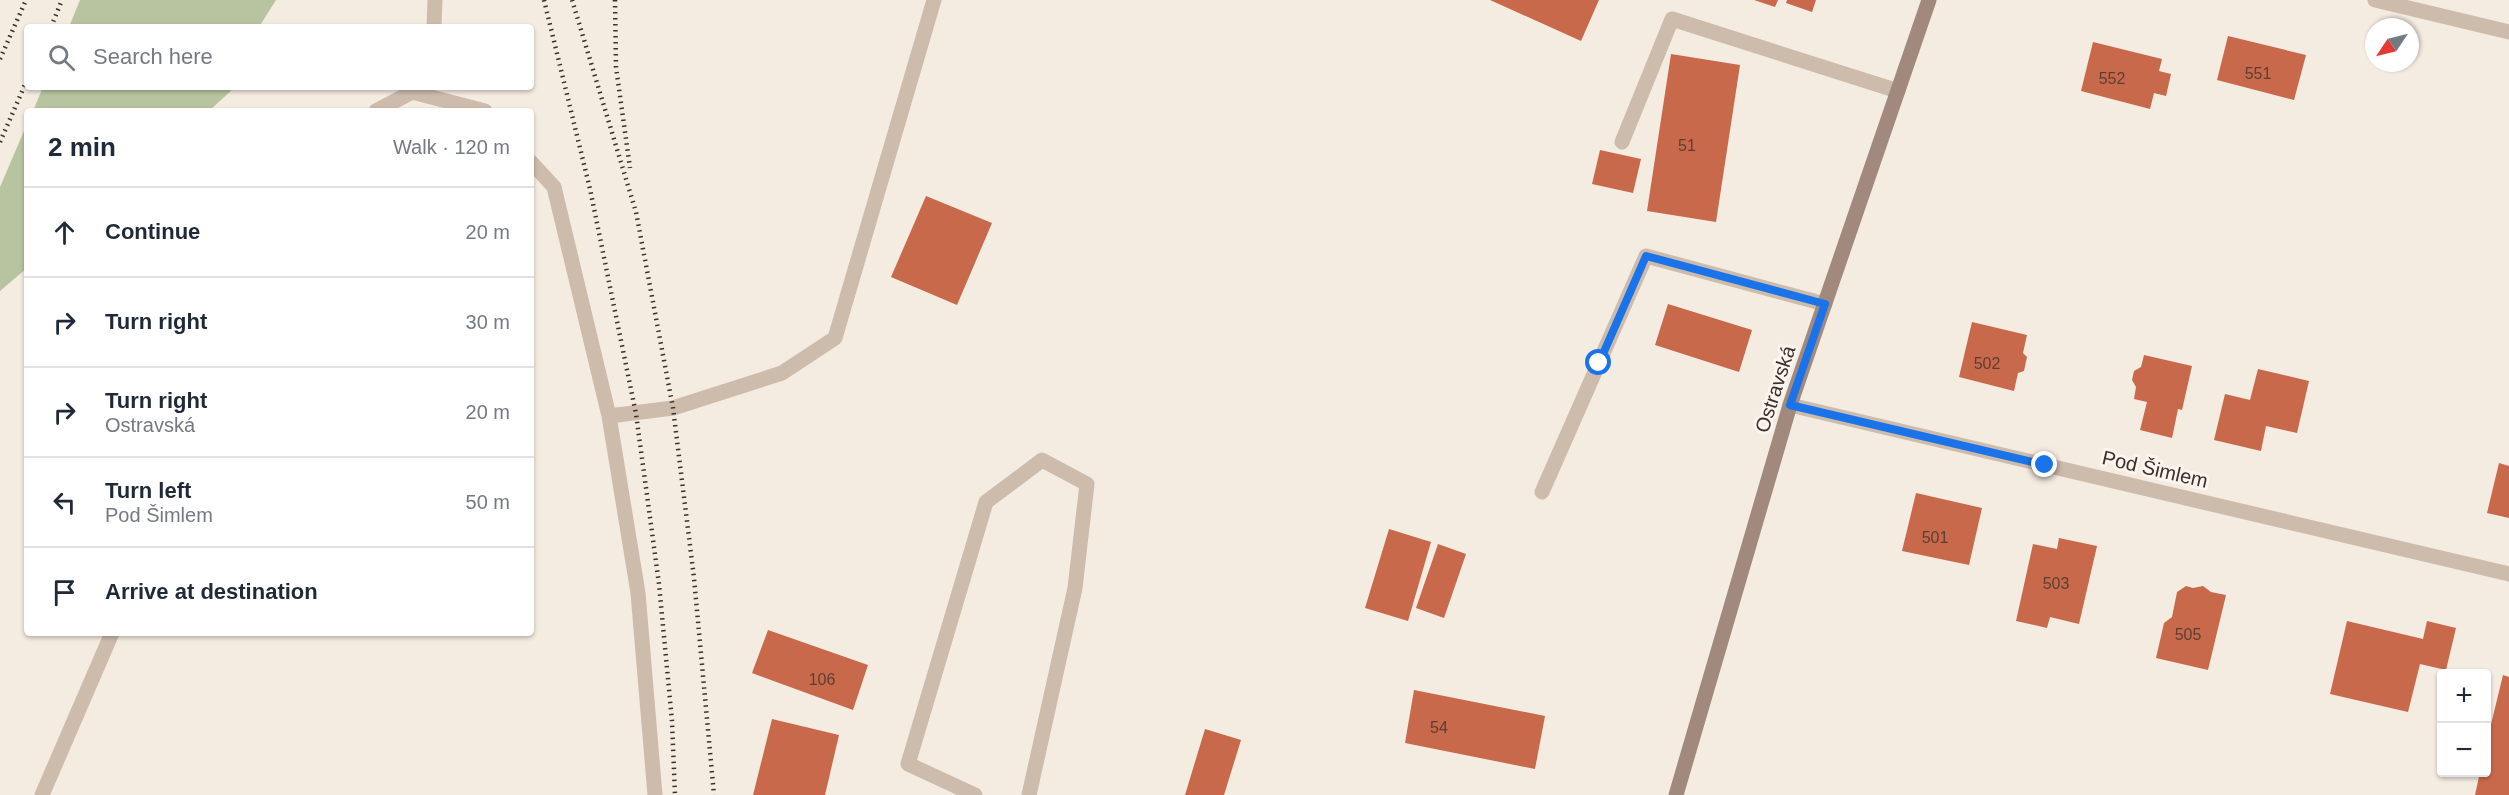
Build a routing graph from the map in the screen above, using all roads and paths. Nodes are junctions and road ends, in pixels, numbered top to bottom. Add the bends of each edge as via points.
1 (435, 0) edge
2 (934, 0) edge
3 (1929, 0) edge
4 (2375, 0) edge
5 (434, 24) edge
6 (2509, 33) edge
7 (1898, 91) junction
8 (430, 92) edge
9 (382, 108) edge
10 (475, 108) edge
11 (1622, 142) dead end
12 (534, 165) edge
13 (1825, 304) junction
14 (1790, 405) junction
15 (609, 416) junction
16 (1542, 492) dead end
17 (2509, 574) edge
18 (111, 636) edge
19 (42, 795) edge
20 (655, 795) edge
21 (975, 795) edge
22 (1029, 795) edge
23 (1676, 795) edge

1 - 5 street
2 - 15 street via 835,338 782,373 673,408
3 - 7 street, Ostravská
4 - 6 street
7 - 11 street via 1672,19
7 - 13 street, Ostravská
8 - 9 street via 412,92
8 - 10 street
12 - 15 street via 554,187
13 - 14 street, Ostravská
13 - 16 street via 1646,256
14 - 17 street, Pod Šimlem
14 - 23 street, Ostravská
15 - 20 street via 638,593
18 - 19 street
21 - 22 street via 908,764 986,502 1042,460 1087,484 1075,588

